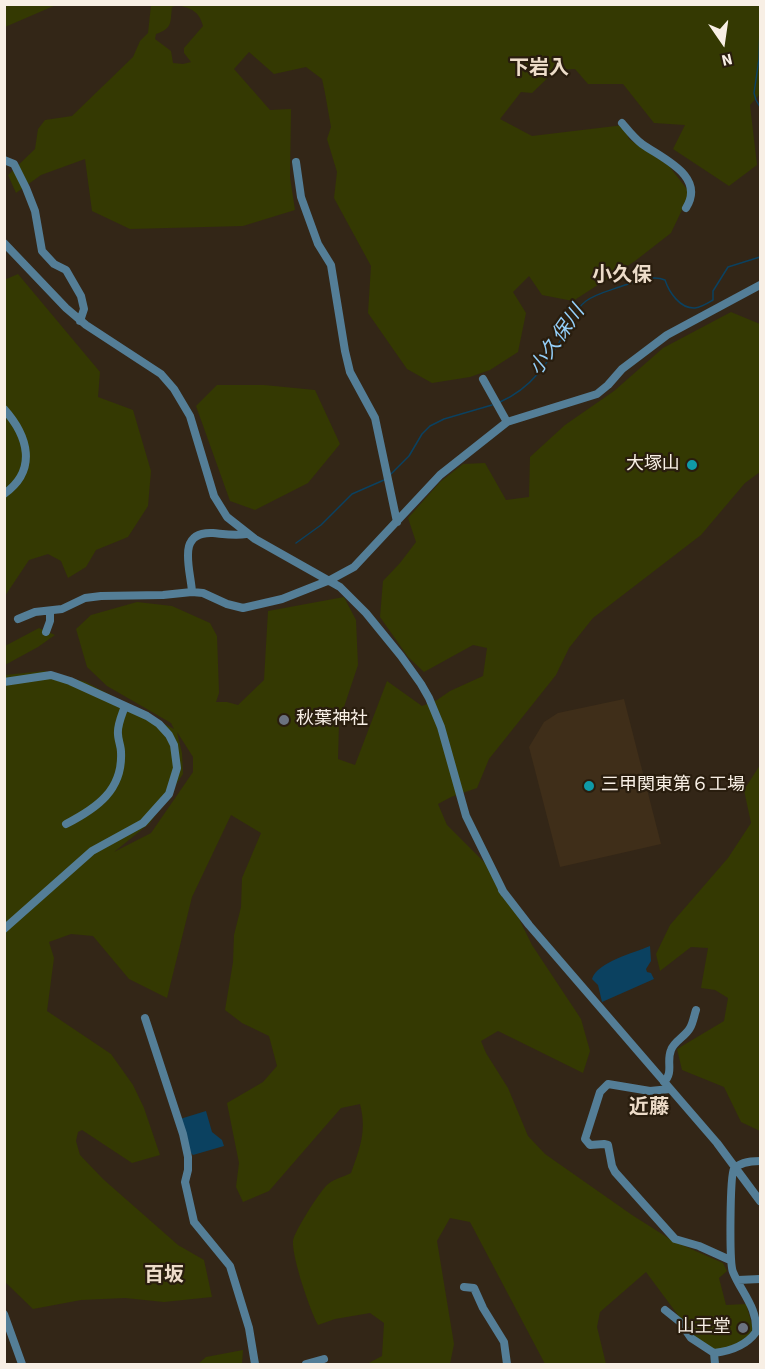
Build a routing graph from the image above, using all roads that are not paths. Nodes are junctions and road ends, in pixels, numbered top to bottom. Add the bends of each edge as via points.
1 (622, 123) dead end
2 (4, 160) edge
3 (296, 162) dead end
4 (686, 208) dead end
5 (4, 243) edge
6 (760, 285) edge
7 (80, 321) junction
8 (483, 379) dead end
9 (4, 409) edge
10 (507, 422) junction
11 (4, 494) edge
12 (397, 522) junction
13 (246, 534) junction
14 (330, 580) junction
15 (192, 592) junction
16 (50, 612) junction
17 (18, 619) dead end
18 (46, 632) dead end
19 (4, 682) edge
20 (125, 706) junction
21 (66, 824) dead end
22 (4, 929) edge
23 (696, 1010) dead end
24 (145, 1018) dead end
25 (667, 1086) junction
26 (760, 1161) edge
27 (735, 1168) junction
28 (760, 1201) edge
29 (730, 1260) junction
30 (760, 1279) edge
31 (738, 1280) junction
32 (464, 1287) dead end
33 (665, 1310) dead end
34 (4, 1314) edge
35 (714, 1353) junction
36 (324, 1359) dead end
37 (22, 1365) edge
38 (255, 1365) edge
39 (306, 1365) edge
40 (507, 1365) edge
41 (714, 1365) edge

1 - 4 street via 639,142 681,170 689,180 692,200
2 - 7 street via 14,164 26,188 35,211 42,251 66,270 81,296 84,309
3 - 12 street via 301,197 318,244 331,265 350,372 375,418
5 - 7 street
6 - 10 street via 667,335 622,369 597,394
7 - 13 street via 160,374 174,389 190,416 217,502
8 - 10 street
9 - 11 street via 25,439 26,454 18,482
10 - 12 street via 440,475
12 - 14 street via 354,567
13 - 14 street
13 - 15 street via 195,536 187,561
14 - 15 street via 282,599 243,608
14 - 25 street via 366,613 429,698 465,825 491,874 529,925
15 - 16 street via 85,598
16 - 17 street via 35,612
16 - 18 street
19 - 20 street via 51,675
20 - 21 street via 118,727 121,758 116,784 99,805
20 - 22 street via 159,724 174,745 177,768 169,794 143,823 92,851
23 - 25 street via 691,1028 669,1053 671,1071
24 - 38 street via 183,1134 188,1157 184,1182 194,1222 230,1266 249,1328
25 - 27 street
25 - 29 street via 650,1091 608,1084 600,1092 585,1139 590,1145 608,1145 615,1172 675,1239
26 - 27 street
27 - 28 street
27 - 29 street
29 - 31 street
30 - 31 street
31 - 35 street via 751,1304 756,1332 734,1350
32 - 40 street via 474,1288 502,1336
33 - 35 street via 691,1338
34 - 37 street
35 - 41 street
36 - 39 street

